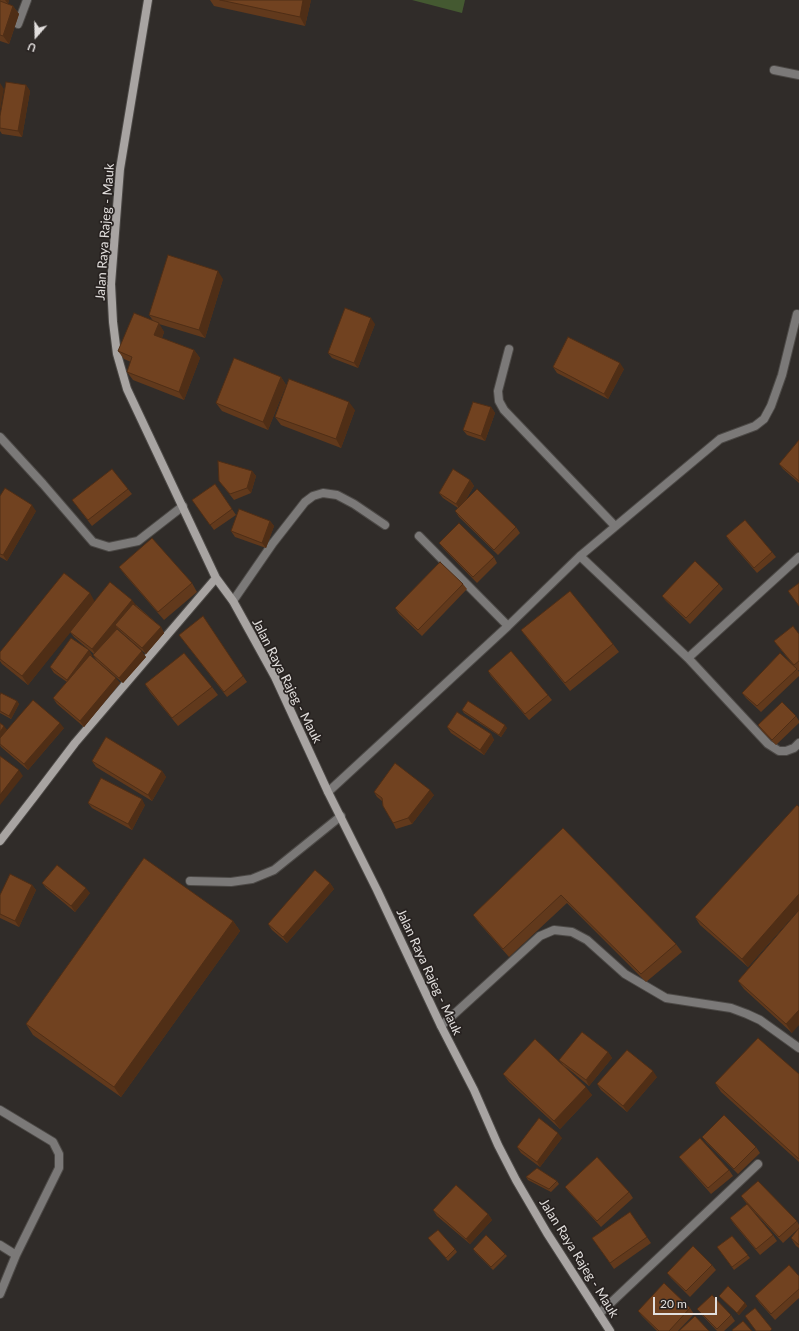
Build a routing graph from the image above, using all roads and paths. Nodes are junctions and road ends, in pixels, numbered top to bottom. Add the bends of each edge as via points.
1 (27, 0) edge
2 (148, 0) edge
3 (18, 24) dead end
4 (774, 70) dead end
5 (799, 75) edge
6 (798, 314) edge
7 (509, 349) dead end
8 (0, 437) edge
9 (183, 506) junction
10 (385, 526) dead end
11 (615, 526) junction
12 (419, 536) dead end
13 (580, 556) junction
14 (799, 557) edge
15 (216, 578) junction
16 (233, 601) junction
17 (508, 626) junction
18 (688, 658) junction
19 (799, 743) edge
20 (328, 792) junction
21 (341, 816) junction
22 (0, 841) edge
23 (190, 881) dead end
24 (441, 1026) junction
25 (799, 1048) edge
26 (0, 1110) edge
27 (758, 1164) dead end
28 (0, 1245) edge
29 (16, 1255) junction
30 (0, 1294) edge
31 (599, 1314) junction
32 (610, 1331) edge

1 - 3 street
2 - 9 main road, Jalan Raya Rajeg - Mauk via 120,169 111,284 113,322 117,354 127,390
4 - 5 street
6 - 11 street via 782,375 764,419 755,426 720,439
7 - 11 street via 498,391 499,401 504,410
8 - 9 street via 93,542 109,547 138,541
9 - 15 main road, Jalan Raya Rajeg - Mauk
10 - 16 street via 337,495 323,493 313,496 305,502
11 - 13 street
12 - 17 street
13 - 17 street
13 - 18 street
14 - 18 street
15 - 16 main road, Jalan Raya Rajeg - Mauk
15 - 22 main road via 75,743
16 - 20 main road, Jalan Raya Rajeg - Mauk via 274,677
17 - 20 street
18 - 19 street via 768,744 779,751 786,751
20 - 21 main road, Jalan Raya Rajeg - Mauk
21 - 23 street via 274,870 252,880
21 - 24 main road, Jalan Raya Rajeg - Mauk
24 - 25 street via 540,936 554,930 572,932 587,940 624,974 666,998 731,1008 747,1014 760,1020
24 - 31 main road, Jalan Raya Rajeg - Mauk via 516,1180
26 - 29 street via 53,1142 59,1154 59,1168
27 - 31 street
28 - 29 street
29 - 30 street
31 - 32 main road, Jalan Raya Rajeg - Mauk

